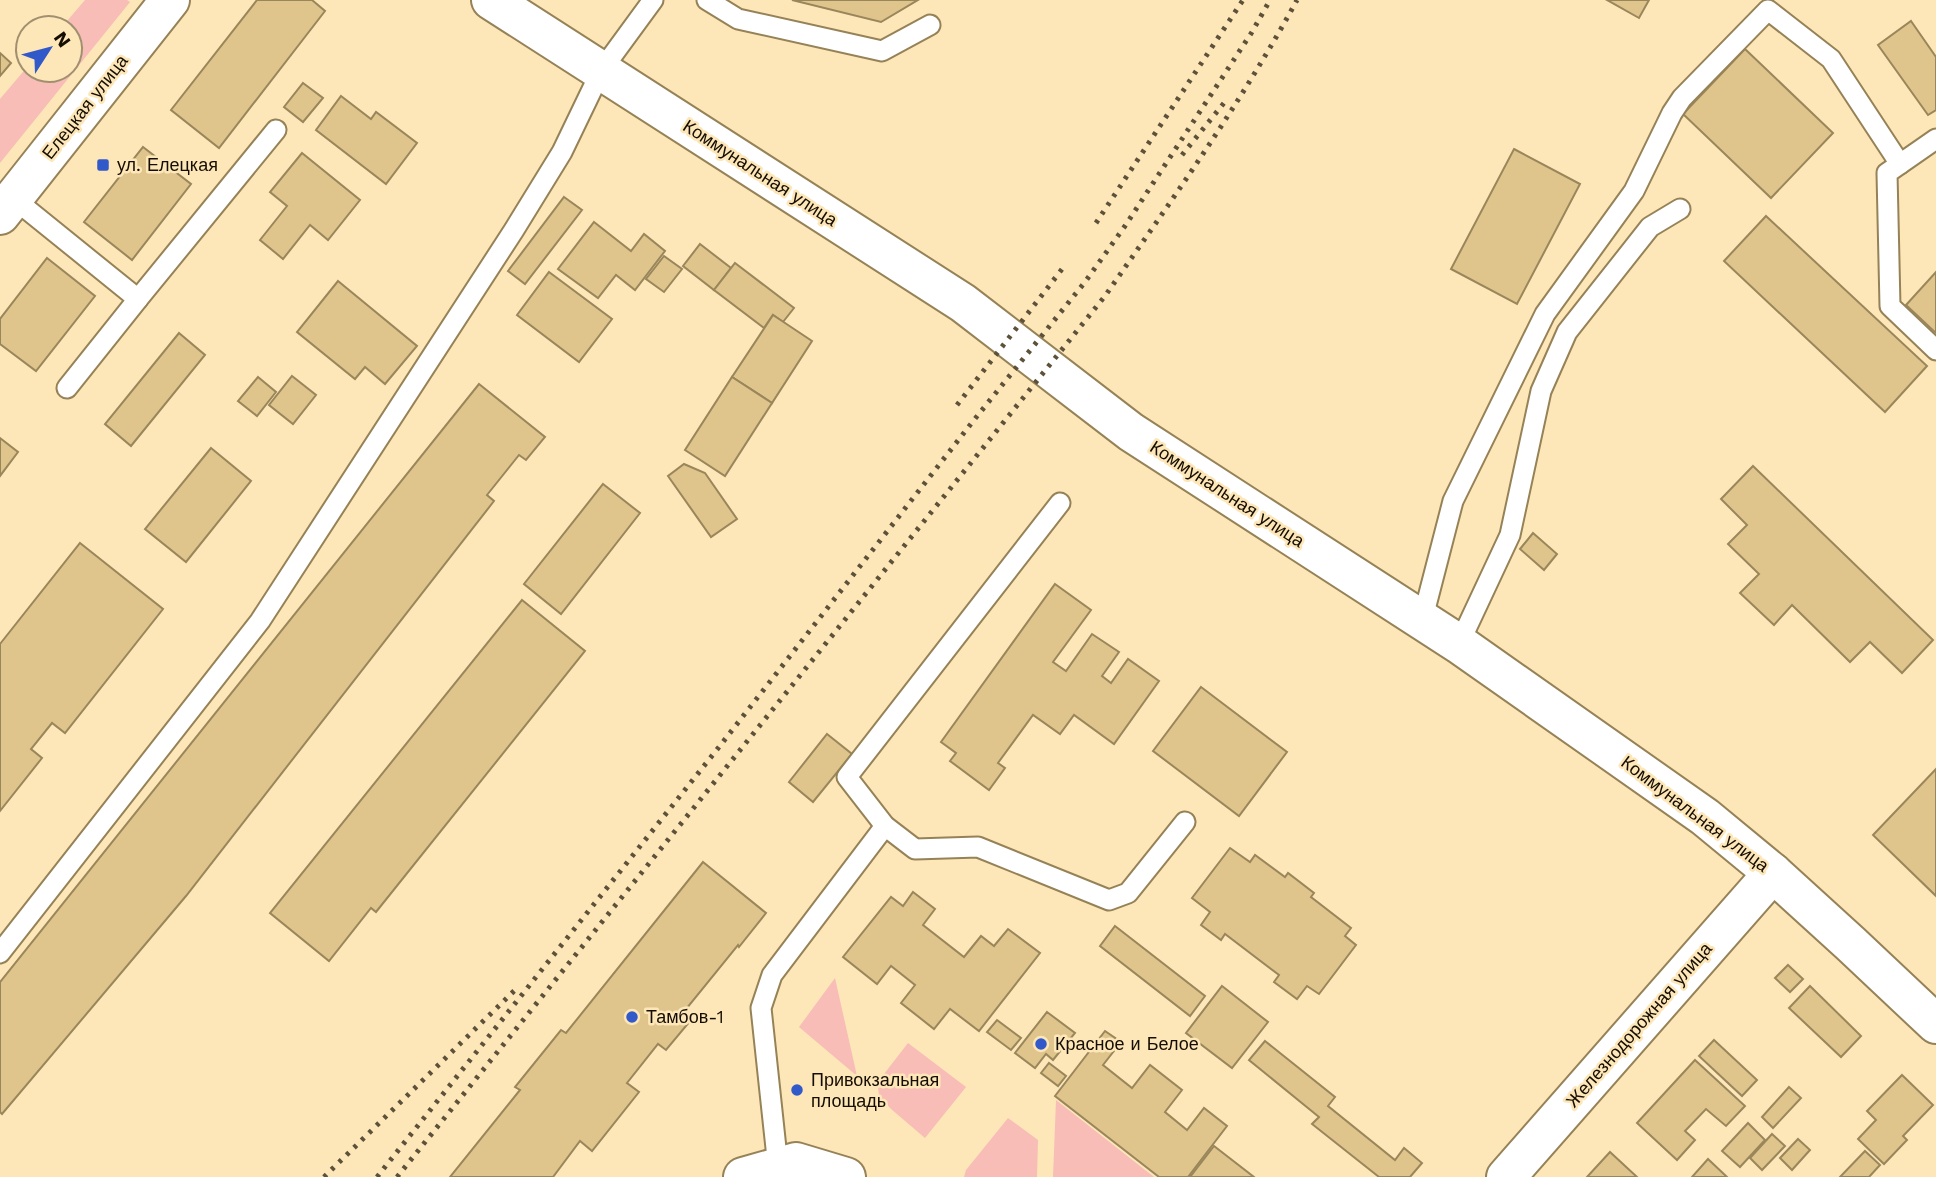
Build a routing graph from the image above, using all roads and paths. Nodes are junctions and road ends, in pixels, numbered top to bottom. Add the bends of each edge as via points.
1 (170, 0) edge
2 (491, 0) edge
3 (653, 0) edge
4 (707, 0) edge
5 (1764, 5) edge
6 (930, 25) dead end
7 (601, 71) junction
8 (276, 130) dead end
9 (1936, 138) edge
10 (1900, 164) junction
11 (7, 207) edge
12 (1680, 209) dead end
13 (138, 299) junction
14 (1936, 350) edge
15 (67, 388) dead end
16 (1060, 503) dead end
17 (1422, 621) junction
18 (1459, 644) junction
19 (1185, 822) dead end
20 (885, 826) junction
21 (1773, 873) junction
22 (0, 953) edge
23 (1936, 1024) edge
24 (761, 1172) edge
25 (846, 1177) edge
26 (1506, 1177) edge

1 - 11 main road, Елецкая улица
2 - 7 main road, Коммунальная улица
3 - 7 lane
4 - 6 lane via 738,19 882,51
5 - 10 lane via 1831,59
5 - 17 lane via 1682,98 1634,191 1545,314 1454,501
7 - 17 main road, Коммунальная улица via 963,303 1131,432
7 - 22 lane via 562,152 528,208 260,621
8 - 13 lane
9 - 10 lane
10 - 14 lane via 1887,173 1890,306
11 - 13 lane
12 - 18 lane via 1650,227 1567,332 1541,391 1510,535
13 - 15 lane
16 - 20 lane via 847,777
17 - 18 main road, Коммунальная улица
18 - 21 main road, Коммунальная улица via 1705,817
19 - 20 lane via 1128,893 1109,900 978,847 915,849
20 - 24 lane via 772,975 761,1007
21 - 23 main road, Коммунальная улица
21 - 26 main road, Железнодорожная улица
24 - 25 main road via 796,1162

